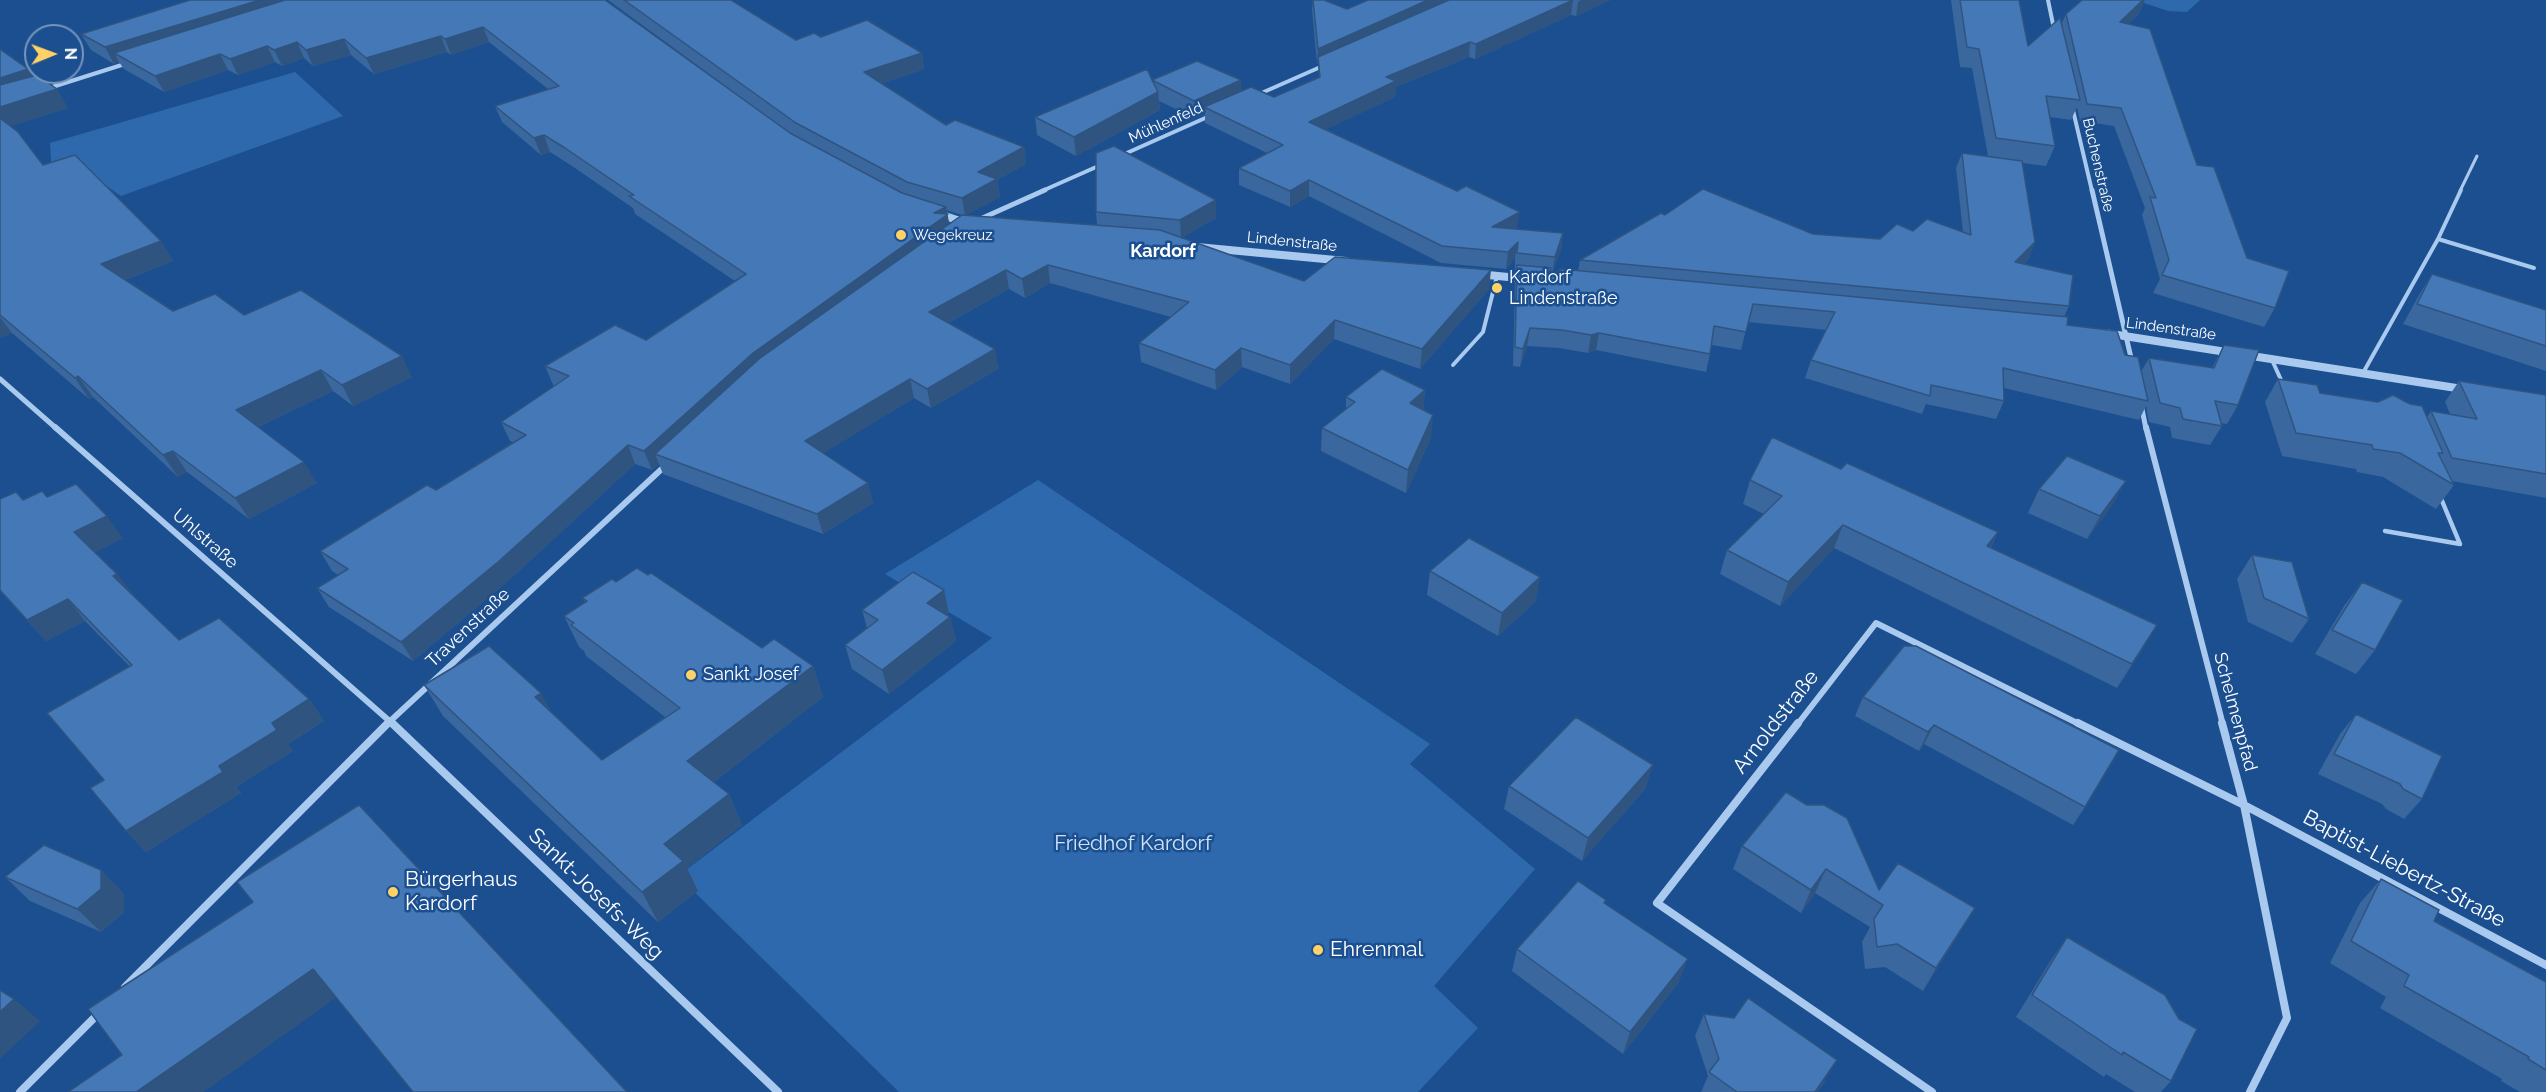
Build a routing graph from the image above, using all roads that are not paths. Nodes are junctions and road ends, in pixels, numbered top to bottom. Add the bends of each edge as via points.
1 (2048, 0) edge
2 (2056, 35) edge
3 (1336, 60) edge
4 (136, 61) edge
5 (45, 90) edge
6 (1250, 98) edge
7 (2072, 104) edge
8 (1217, 113) edge
9 (2476, 156) dead end
10 (929, 211) edge
11 (970, 224) junction
12 (993, 227) edge
13 (962, 230) edge
14 (2438, 239) junction
15 (1182, 245) edge
16 (1358, 262) edge
17 (2535, 268) dead end
18 (1464, 273) edge
19 (1497, 276) junction
20 (1533, 279) edge
21 (2090, 332) edge
22 (2126, 335) junction
23 (2271, 357) junction
24 (1453, 365) dead end
25 (2134, 370) edge
26 (2363, 373) junction
27 (0, 379) edge
28 (2286, 389) edge
29 (2139, 392) edge
30 (2481, 392) edge
31 (676, 456) edge
32 (2438, 491) edge
33 (2385, 531) dead end
34 (390, 721) junction
35 (2244, 805) junction
36 (2546, 965) edge
37 (121, 991) edge
38 (104, 1008) edge
39 (20, 1092) edge
40 (778, 1092) edge
41 (1932, 1092) edge
42 (2250, 1092) edge

1 - 2 street
3 - 6 street
4 - 5 street
7 - 22 street, Buchenstraße
8 - 11 street, Mühlenfeld
9 - 14 lane
10 - 11 street
11 - 12 street
11 - 13 street
14 - 17 lane
14 - 26 lane
15 - 16 street, Lindenstraße
18 - 19 street
19 - 20 street
19 - 24 lane via 1483,332
21 - 22 street, Lindenstraße
22 - 23 street, Lindenstraße
22 - 25 street
23 - 26 street, Lindenstraße
23 - 28 lane
26 - 30 street, Lindenstraße
27 - 34 street, Uhlstraße
29 - 35 street, Schelmenpfad
31 - 34 street, Travenstraße
32 - 33 lane via 2460,544
34 - 37 street, Travenstraße
34 - 40 street, Sankt-Josefs-Weg
35 - 36 street, Baptist-Liebertz-Straße
35 - 41 street, Arnoldstraße via 1876,623 1657,903
35 - 42 street, Schelmenpfad via 2287,1018
38 - 39 street

